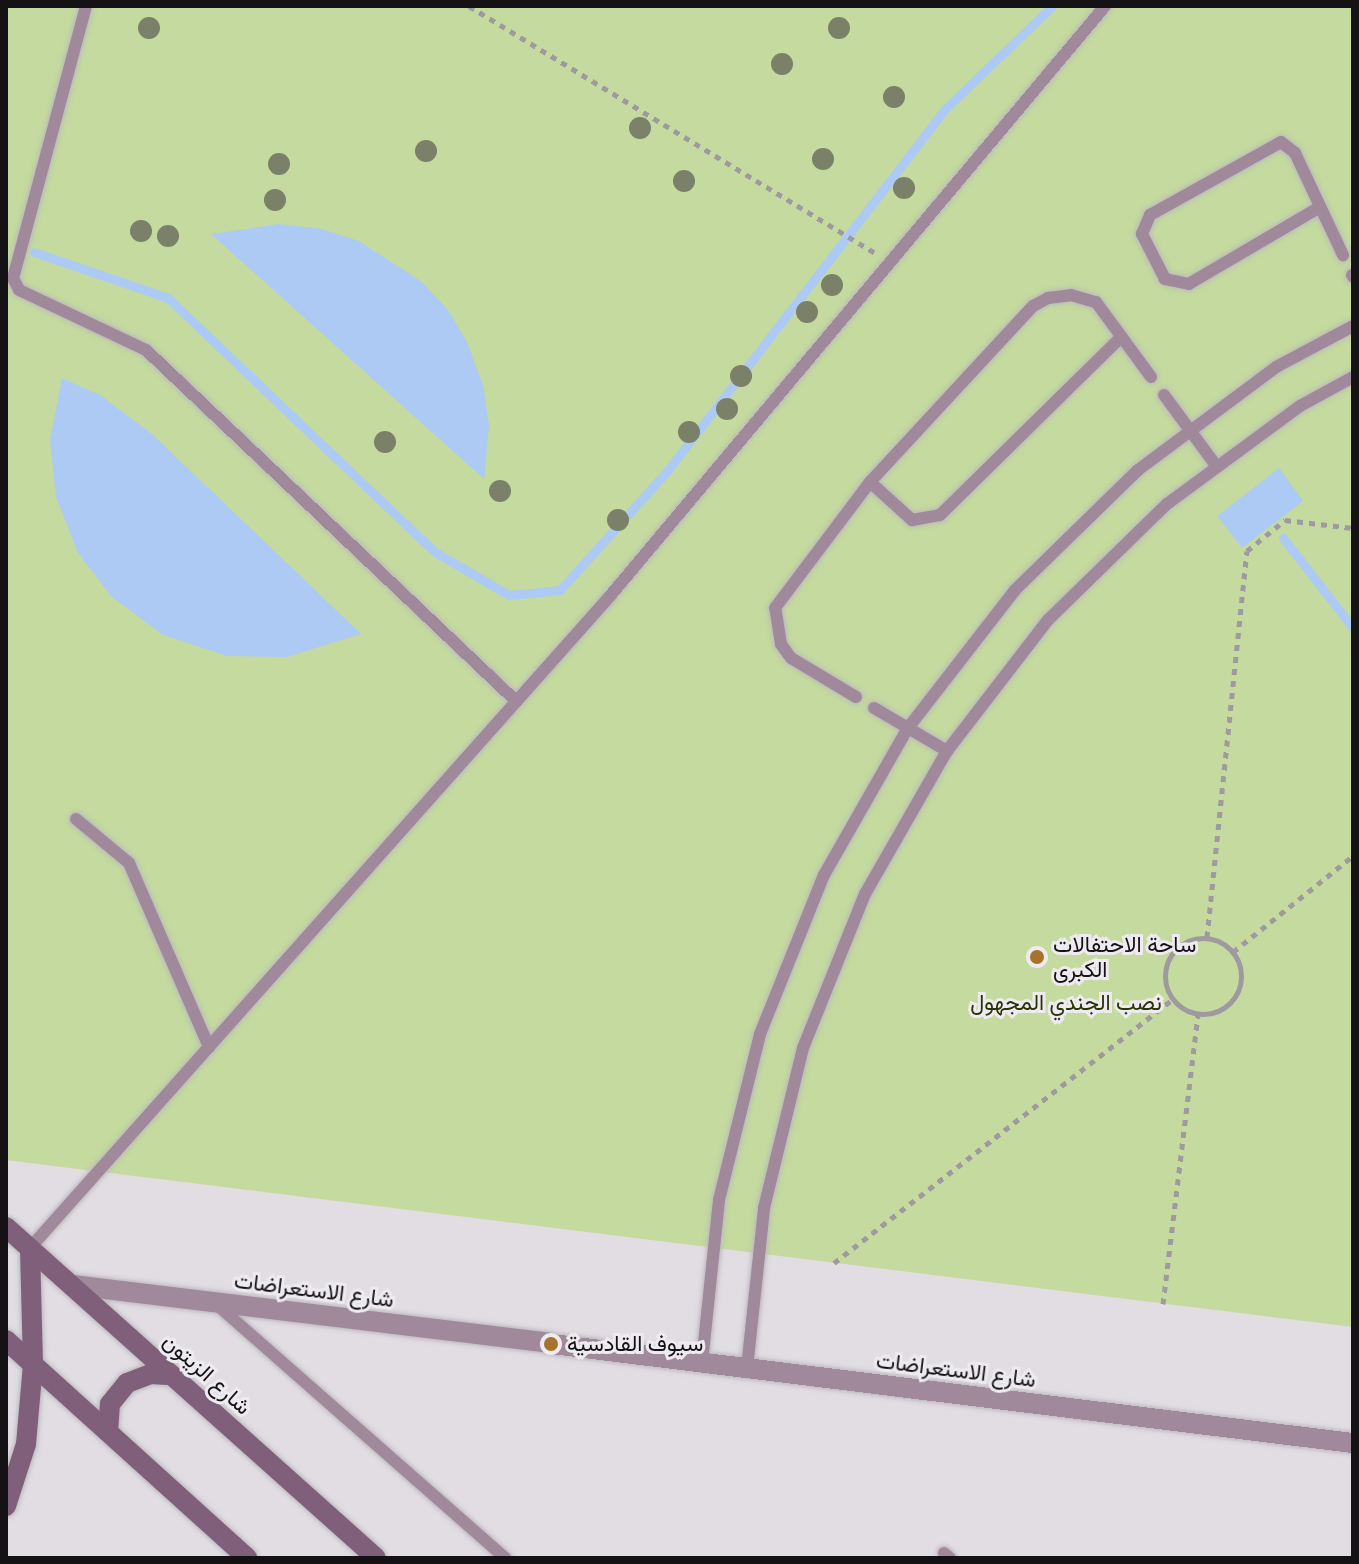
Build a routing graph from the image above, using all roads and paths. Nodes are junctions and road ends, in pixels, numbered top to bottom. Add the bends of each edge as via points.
1 (86, 6) edge
2 (469, 6) edge
3 (1105, 6) edge
4 (1320, 207) junction
5 (1343, 255) dead end
6 (886, 261) junction
7 (1353, 326) edge
8 (1121, 337) junction
9 (1151, 377) dead end
10 (1353, 377) edge
11 (1164, 395) dead end
12 (1191, 431) junction
13 (1217, 467) junction
14 (870, 482) junction
15 (1353, 528) edge
16 (856, 697) dead end
17 (516, 701) junction
18 (874, 708) dead end
19 (908, 728) junction
20 (947, 751) junction
21 (76, 819) dead end
22 (1353, 856) edge
23 (1207, 937) junction
24 (1233, 952) junction
25 (1172, 1000) junction
26 (1198, 1014) junction
27 (209, 1047) junction
28 (6, 1227) edge
29 (30, 1248) junction
30 (834, 1263) dead end
31 (72, 1285) junction
32 (215, 1302) junction
33 (1163, 1304) dead end
34 (6, 1340) edge
35 (702, 1362) junction
36 (33, 1364) junction
37 (747, 1368) junction
38 (172, 1375) junction
39 (108, 1432) junction
40 (1353, 1443) edge
41 (6, 1506) edge
42 (247, 1558) edge
43 (376, 1558) edge
44 (505, 1558) edge

1 - 17 lane via 13,278 19,290 146,350
2 - 6 path
3 - 6 lane
4 - 4 lane via 1295,153 1275,141 1150,215 1142,234 1165,279 1189,284
4 - 5 lane
6 - 17 lane via 610,596
7 - 12 lane via 1276,367
8 - 9 lane
8 - 14 lane via 940,515 912,520
8 - 14 lane via 1096,302 1071,295 1033,306
10 - 13 lane via 1300,406
11 - 12 lane
12 - 13 lane
12 - 19 lane via 1138,470 1015,590
13 - 20 lane via 1167,504 1048,620
14 - 16 lane via 775,608 781,644 791,658
15 - 23 path via 1285,520 1247,551
17 - 27 lane
18 - 19 lane
19 - 20 lane
19 - 35 lane via 824,875 760,1034 719,1200
20 - 37 lane via 865,894 803,1048 764,1208
21 - 27 lane via 129,863
22 - 24 path
23 - 24 path
23 - 25 path via 1185,942 1169,957 1164,979
24 - 26 path via 1241,973 1236,995 1220,1010
25 - 26 path
25 - 30 path
26 - 33 path
27 - 29 lane
28 - 29 main road, شارع الزيتون
29 - 31 main road, شارع الزيتون
29 - 36 main road
31 - 32 street, شارع الاستعراضات
31 - 38 main road, شارع الزيتون
32 - 35 street, شارع الاستعراضات
32 - 44 lane
34 - 36 main road
35 - 37 street, شارع الاستعراضات
36 - 39 main road
36 - 41 main road via 26,1444
37 - 40 street, شارع الاستعراضات
38 - 39 main road via 150,1374 127,1383 110,1404
38 - 43 main road, شارع الزيتون
39 - 42 main road

